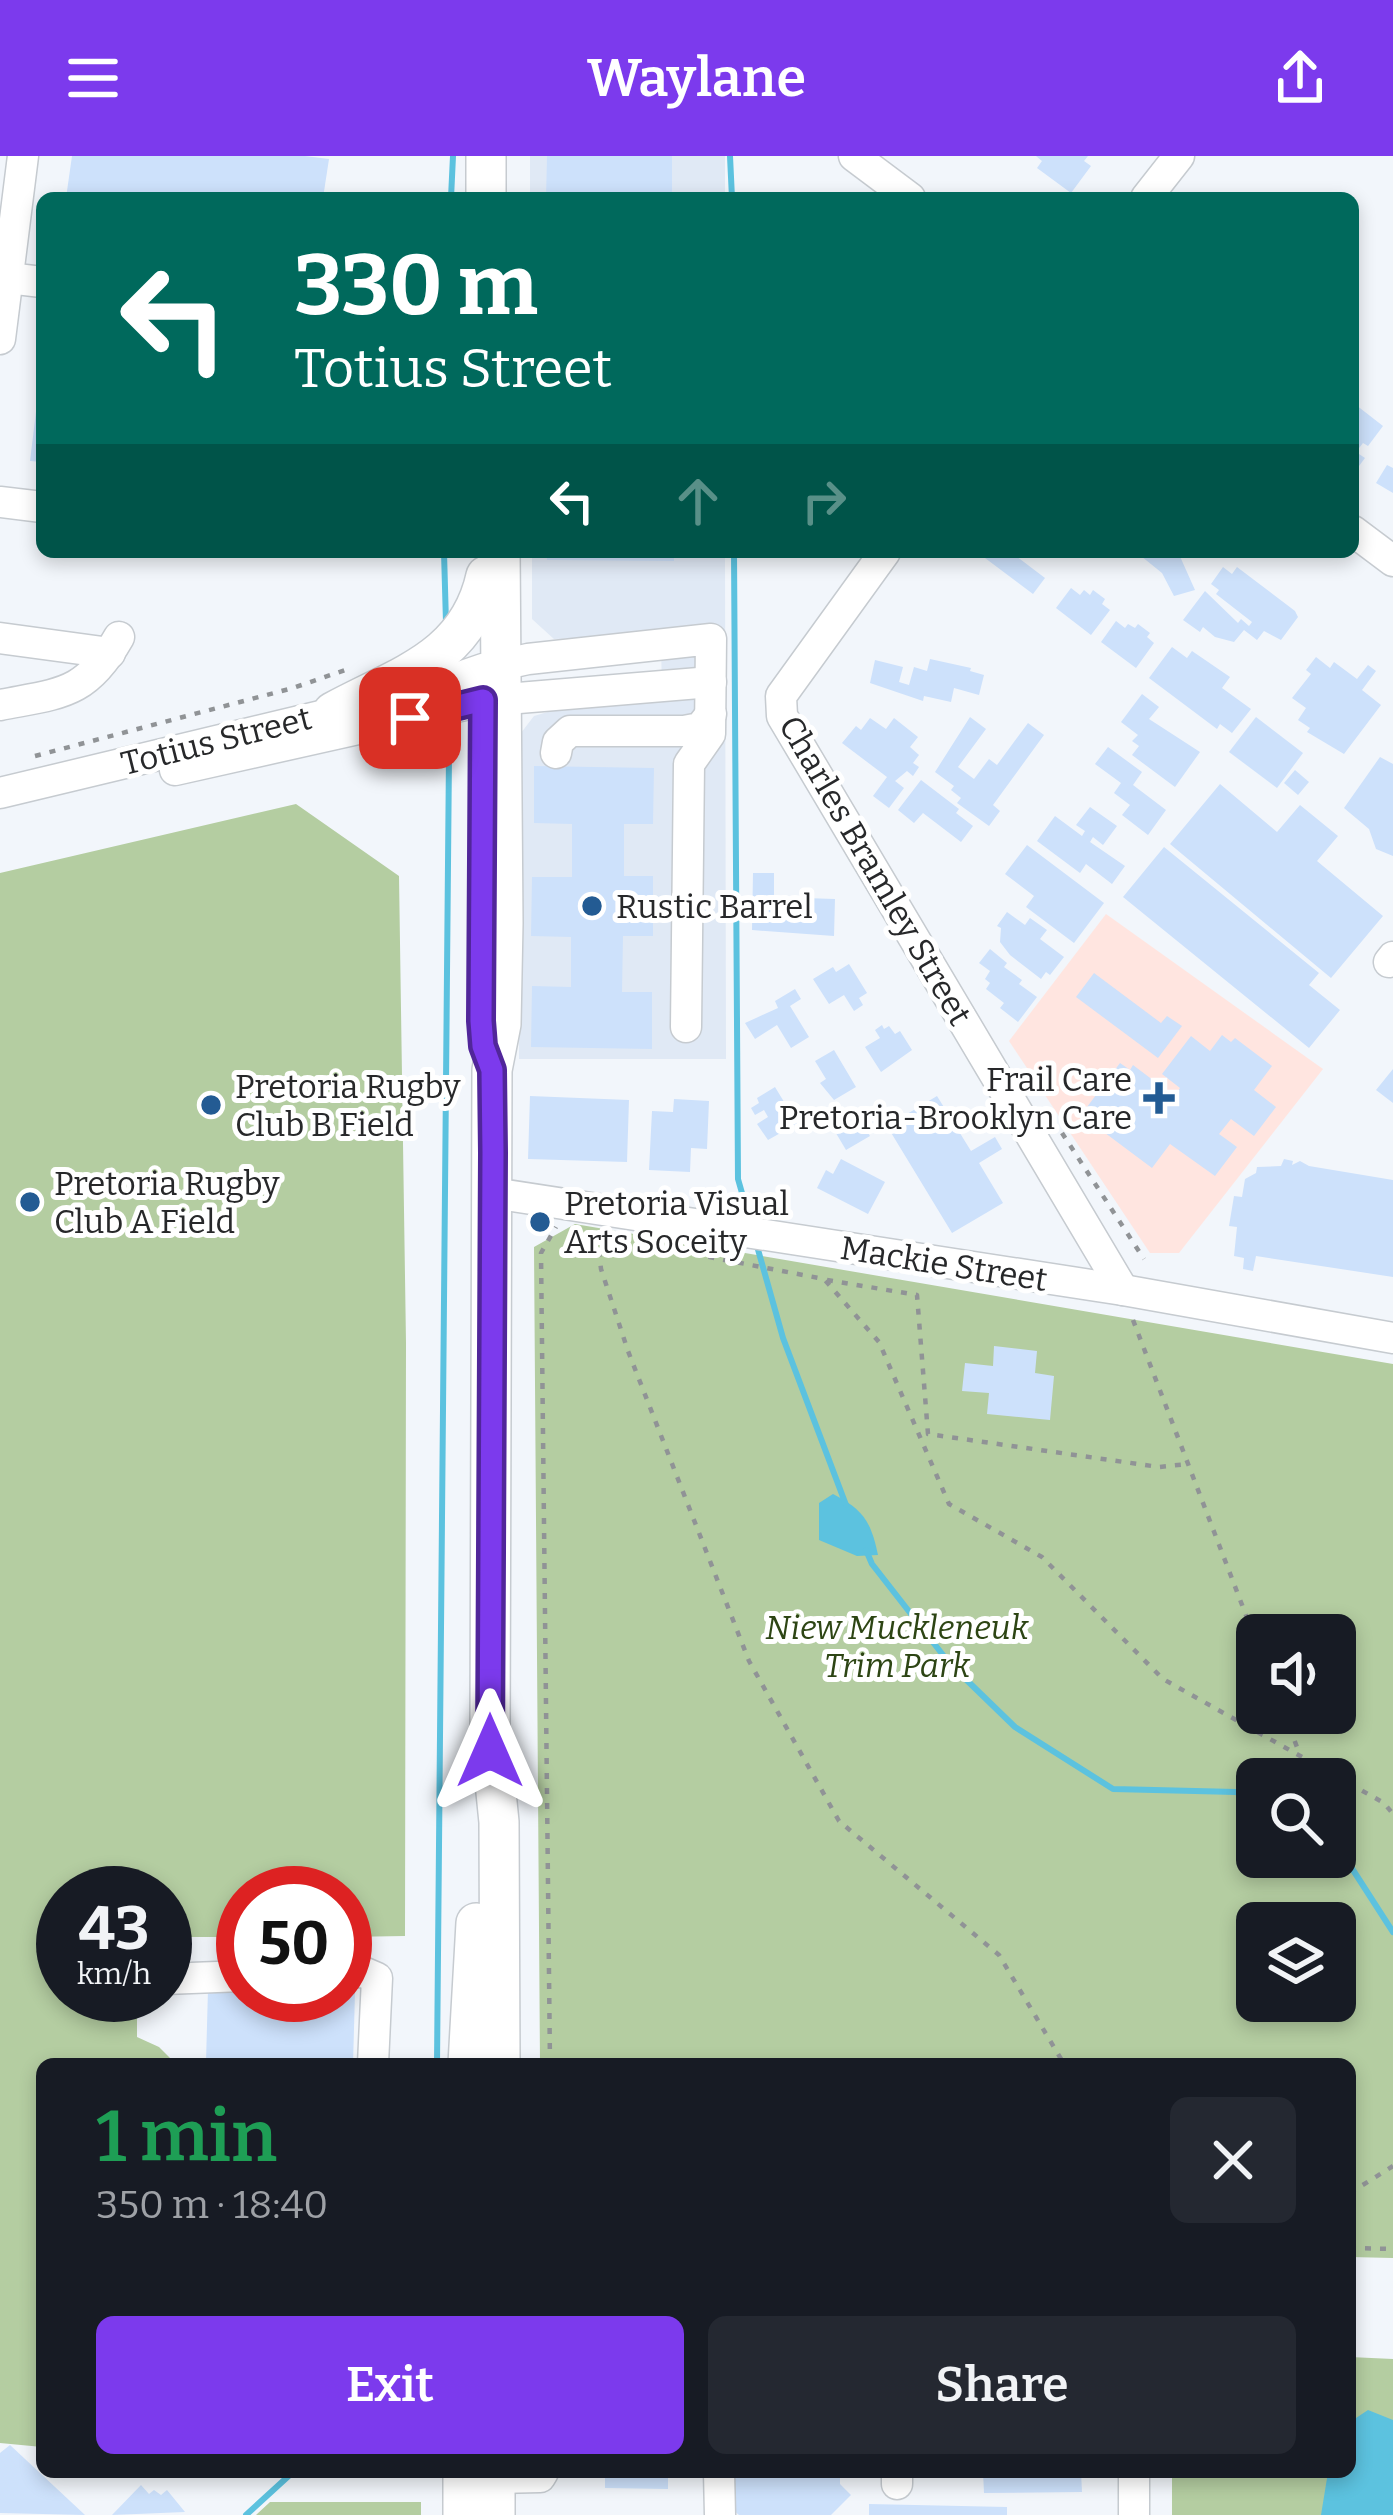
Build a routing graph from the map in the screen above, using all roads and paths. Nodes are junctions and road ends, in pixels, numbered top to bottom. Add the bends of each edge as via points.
1 (23, 156) edge
2 (486, 156) edge
3 (503, 156) edge
4 (854, 156) edge
5 (1179, 156) edge
6 (486, 192) edge
7 (503, 192) edge
8 (902, 192) edge
9 (1151, 192) edge
10 (8, 278) junction
11 (36, 281) edge
12 (0, 339) edge
13 (0, 502) edge
14 (36, 506) edge
15 (1359, 536) edge
16 (881, 558) edge
17 (491, 560) edge
18 (1393, 561) edge
19 (0, 638) edge
20 (359, 665) dead end
21 (711, 682) junction
22 (491, 683) junction
23 (0, 705) edge
24 (333, 712) junction
25 (711, 714) junction
26 (556, 753) dead end
27 (22, 760) dead end
28 (0, 793) edge
29 (0, 812) edge
30 (686, 1027) dead end
31 (1055, 1122) dead end
32 (493, 1193) junction
33 (562, 1216) dead end
34 (596, 1217) dead end
35 (580, 1226) dead end
36 (598, 1236) junction
37 (619, 1240) dead end
38 (1144, 1259) dead end
39 (824, 1279) junction
40 (1124, 1290) junction
41 (1148, 1322) dead end
42 (1393, 1337) edge
43 (1188, 1464) junction
44 (1246, 1614) edge
45 (1292, 1734) edge
46 (490, 1751) junction
47 (1300, 1755) junction
48 (1393, 1814) edge
49 (372, 1976) edge
50 (373, 2058) edge
51 (468, 2058) edge
52 (500, 2058) edge
53 (550, 2058) edge
54 (1060, 2058) edge
55 (1393, 2166) edge
56 (1356, 2189) edge
57 (1356, 2248) edge
58 (1393, 2248) edge
59 (533, 2478) edge
60 (719, 2478) edge
61 (1134, 2478) edge
62 (488, 2484) edge
63 (463, 2515) edge
64 (720, 2515) edge
65 (1134, 2515) edge

1 - 10 street
2 - 6 main road
3 - 7 main road
4 - 8 street
5 - 9 street
10 - 11 street
10 - 12 street
13 - 14 street
15 - 18 street
16 - 40 street, Charles Bramley Street via 781,696 785,723
17 - 22 main road
17 - 24 main road via 472,619 440,654
19 - 23 street via 115,645 88,681
20 - 27 path
21 - 22 street
21 - 22 street via 711,638
21 - 25 street
22 - 24 street, Totius Street
22 - 29 street, Totius Street
22 - 32 main road via 481,1021 492,1070
24 - 28 street, Totius Street
25 - 26 street via 684,731 570,731
25 - 30 street via 710,734 689,764
31 - 38 path
32 - 40 street, Mackie Street
32 - 46 main road
33 - 53 path via 541,1253
34 - 36 path
35 - 36 path
36 - 54 path via 628,1352 749,1661 838,1821 999,1955
37 - 39 path
39 - 43 path via 917,1295 928,1434 1159,1467
39 - 47 path via 879,1342 949,1504 1042,1557 1163,1679
40 - 42 street, Mackie Street
41 - 43 path via 1132,1320
43 - 44 path
45 - 47 path
46 - 51 main road
46 - 52 main road via 499,1822
47 - 48 path
49 - 50 street
55 - 56 path
57 - 58 path
59 - 62 street
60 - 64 street
61 - 65 street
62 - 63 main road

